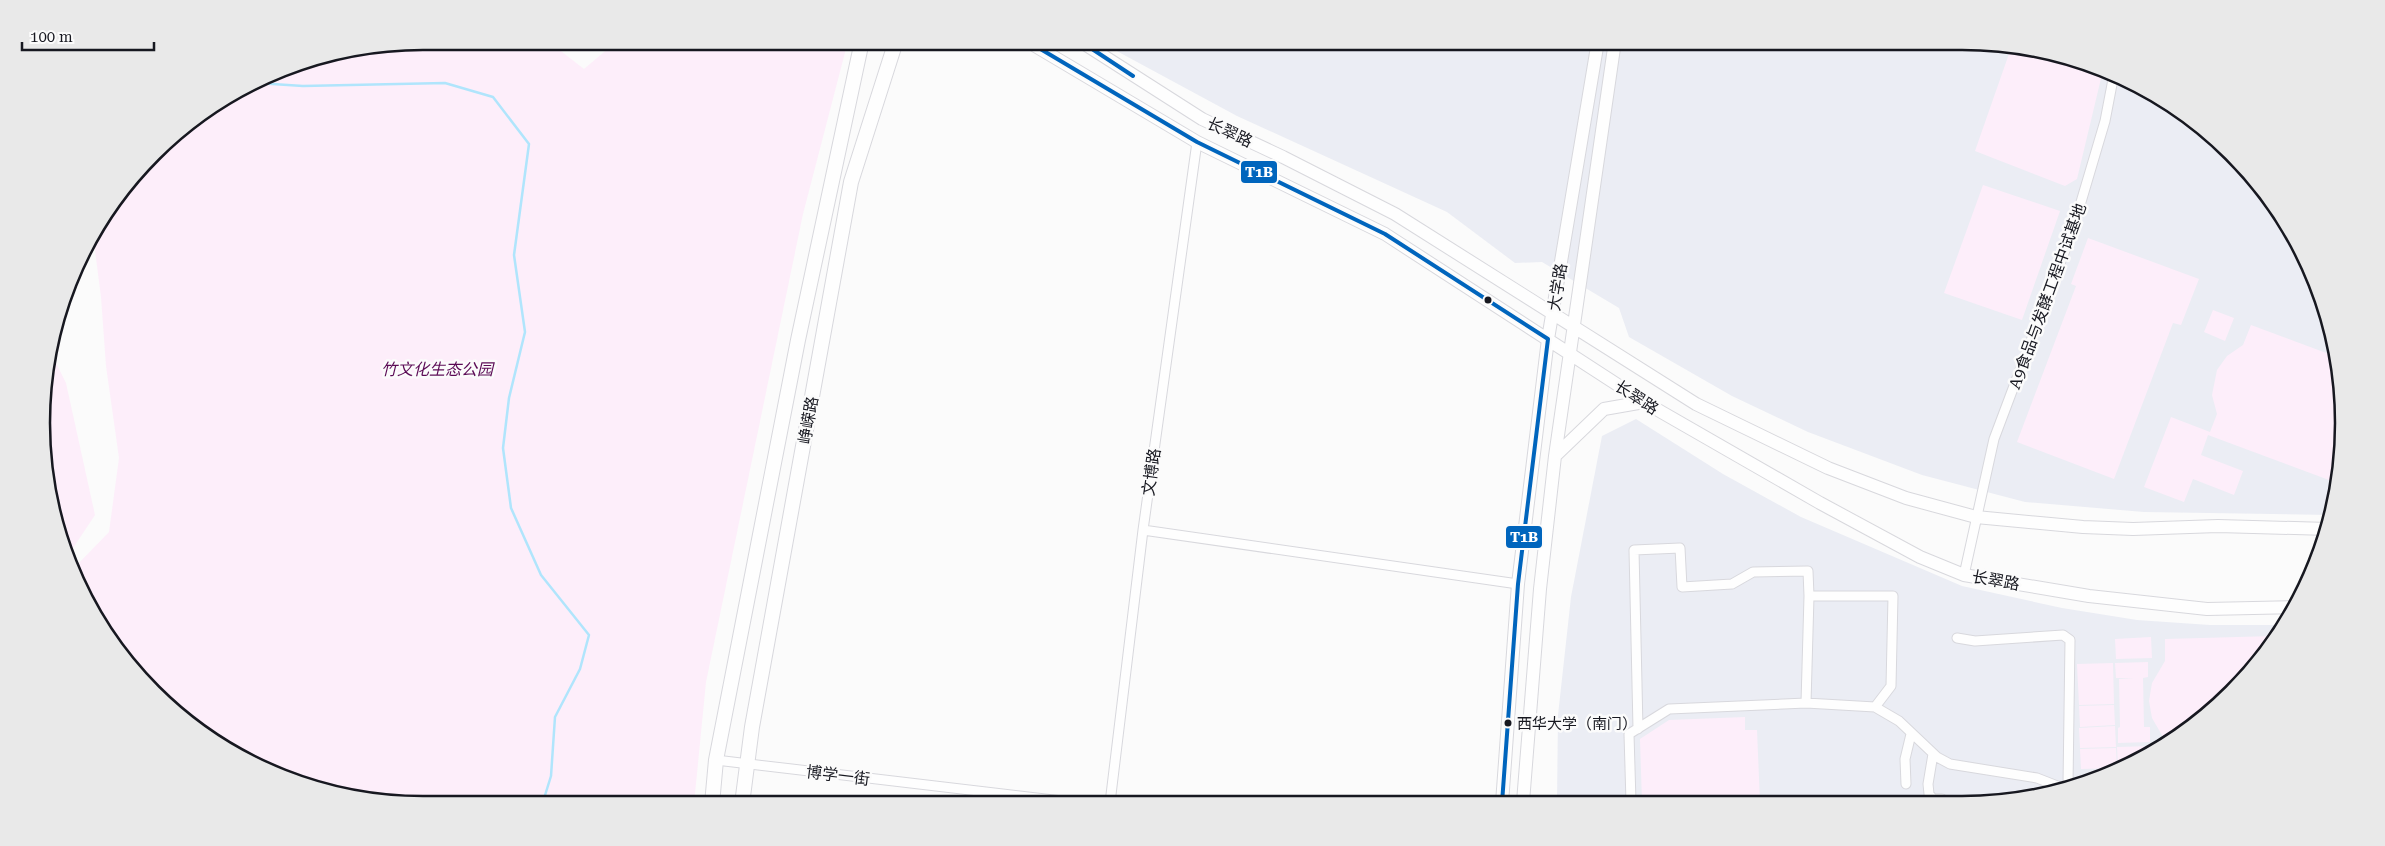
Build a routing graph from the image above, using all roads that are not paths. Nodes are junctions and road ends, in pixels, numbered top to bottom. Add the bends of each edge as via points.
1 (860, 50) edge
2 (893, 50) edge
3 (1042, 50) edge
4 (1094, 50) edge
5 (1596, 50) edge
6 (1614, 50) edge
7 (2113, 81) edge
8 (1197, 142) junction
9 (1552, 314) junction
10 (1572, 327) junction
11 (1548, 339) junction
12 (1569, 352) junction
13 (1644, 402) junction
14 (1555, 456) junction
15 (1976, 517) junction
16 (2319, 529) edge
17 (1143, 530) junction
18 (1964, 574) junction
19 (1518, 584) junction
20 (1809, 596) junction
21 (2287, 607) edge
22 (1956, 638) dead end
23 (1806, 703) junction
24 (1875, 706) junction
25 (1638, 729) junction
26 (1910, 734) junction
27 (1933, 754) junction
28 (716, 760) junction
29 (749, 764) junction
30 (2068, 780) edge
31 (1906, 784) dead end
32 (2053, 784) edge
33 (713, 796) edge
34 (743, 796) edge
35 (1020, 796) edge
36 (1111, 796) edge
37 (1502, 796) edge
38 (1523, 796) edge
39 (1630, 796) edge
40 (1931, 796) edge

1 - 28 main road, 峥嵘路 via 796,350
2 - 29 main road, 峥嵘路 via 851,182 752,727
3 - 8 main road, 长翠路
4 - 9 main road, 长翠路 via 1202,119 1395,214
5 - 9 main road, 大学路
6 - 10 main road, 大学路
7 - 15 street, A9食品与发酵工程中试基地 via 2082,202 1994,439
8 - 11 main road, 长翠路 via 1385,234
8 - 17 street, 文博路
9 - 10 main road, 长翠路
9 - 11 main road, 大学路
10 - 12 main road, 大学路
10 - 15 main road, 长翠路 via 1696,404 1828,468 1906,498
11 - 12 main road, 长翠路
11 - 19 main road, 大学路
12 - 13 main road, 长翠路
12 - 14 main road, 大学路
13 - 14 main road via 1604,409
13 - 18 main road, 长翠路 via 1828,508 1920,557
14 - 38 main road, 大学路 via 1540,589
15 - 16 main road, 长翠路 via 2133,529 2218,526
15 - 18 street, A9食品与发酵工程中试基地
17 - 19 street
17 - 36 street, 文博路
18 - 21 main road, 长翠路 via 2089,596 2207,609
19 - 37 main road, 大学路
20 - 23 street
20 - 24 street via 1893,596 1891,686
20 - 25 street via 1808,571 1753,572 1732,584 1682,587 1680,548 1634,550
22 - 30 street via 1975,641 2062,635 2070,640
23 - 24 street
23 - 25 street via 1669,709
24 - 26 street via 1899,721
25 - 39 street via 1629,734
26 - 27 street
26 - 31 street via 1905,759
27 - 32 street via 1950,764 2037,778
27 - 40 street via 1928,790
28 - 29 street, 博学一街
28 - 33 main road, 峥嵘路
29 - 34 main road, 峥嵘路
29 - 35 street, 博学一街

